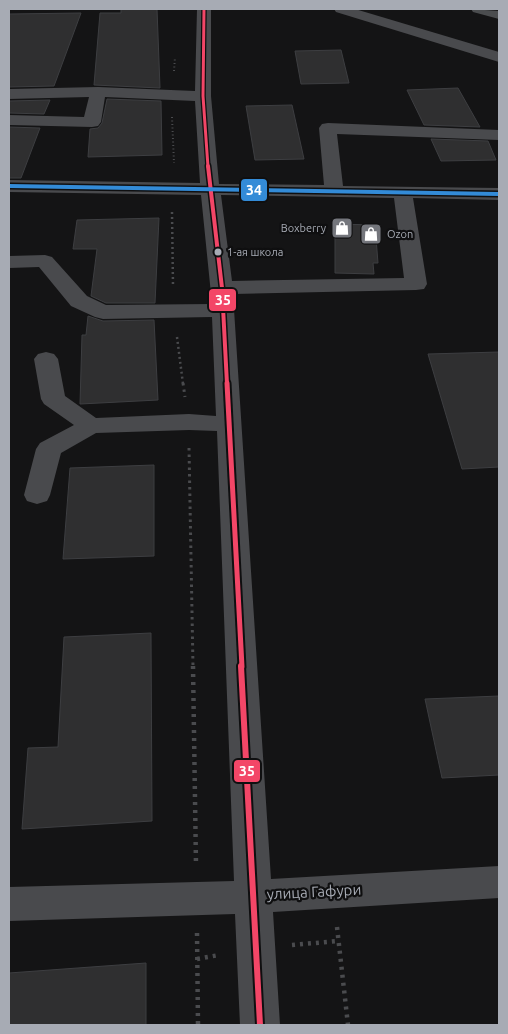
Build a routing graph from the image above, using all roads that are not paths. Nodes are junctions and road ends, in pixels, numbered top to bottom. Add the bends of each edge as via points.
1 (204, 9) edge
2 (341, 9) edge
3 (478, 9) edge
4 (499, 15) edge
5 (499, 58) edge
6 (98, 92) junction
7 (9, 94) edge
8 (202, 96) junction
9 (9, 120) edge
10 (499, 135) edge
11 (9, 186) edge
12 (210, 190) junction
13 (334, 192) junction
14 (403, 193) junction
15 (499, 194) edge
16 (9, 262) edge
17 (222, 299) junction
18 (46, 359) dead end
19 (229, 424) junction
20 (90, 426) junction
21 (37, 495) dead end
22 (499, 882) edge
23 (253, 896) junction
24 (9, 904) edge
25 (260, 1025) edge

1 - 8 street
2 - 5 street
3 - 4 main road
6 - 7 street
6 - 8 street
6 - 9 street via 92,122
8 - 12 street
10 - 13 street via 328,128
11 - 12 street
12 - 13 street
12 - 17 street
13 - 14 street
14 - 15 street
14 - 17 street via 416,284
16 - 17 street via 45,262 79,301 103,312 173,311
17 - 19 street
18 - 20 street via 53,399
19 - 20 street via 189,422
19 - 23 street
20 - 21 street via 49,449
22 - 23 street, улица Гафури
23 - 24 street, улица Гафури
23 - 25 street

